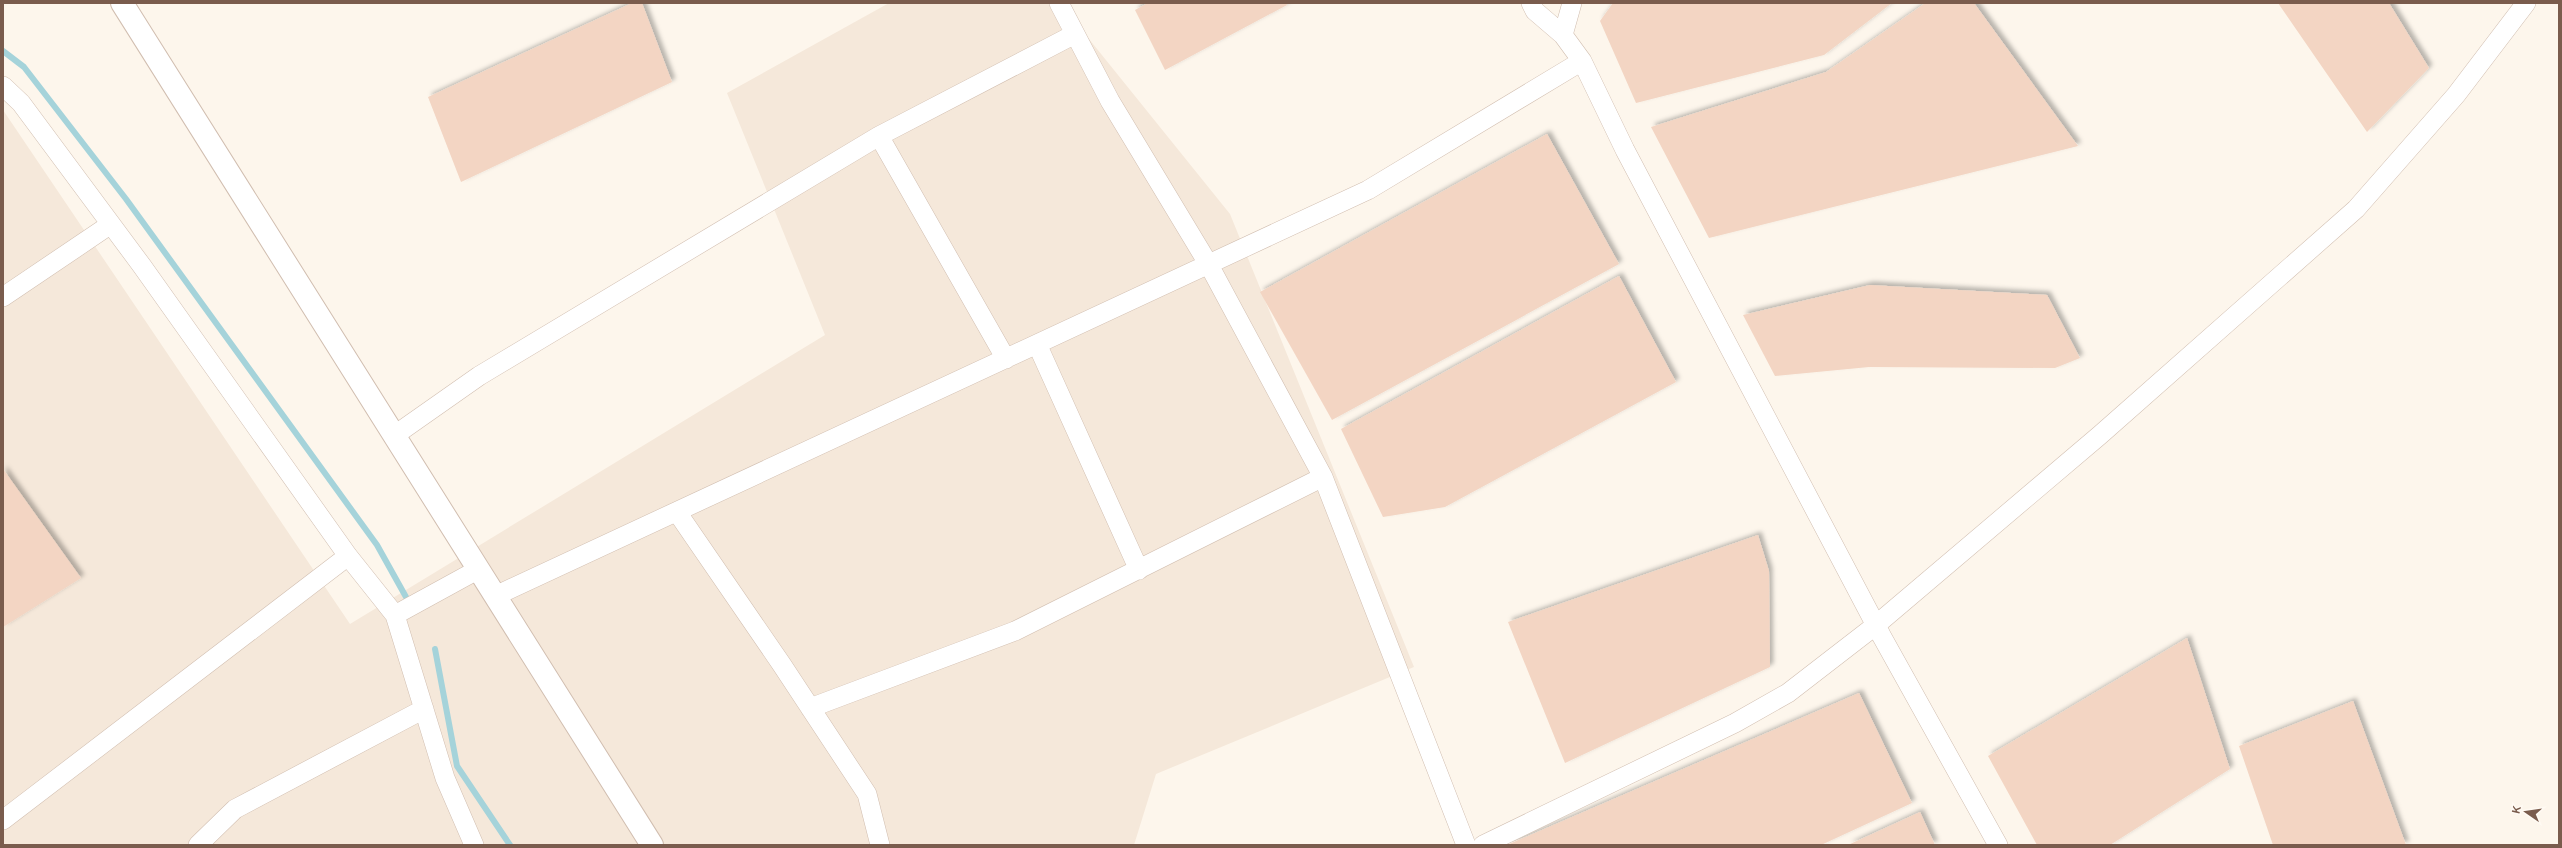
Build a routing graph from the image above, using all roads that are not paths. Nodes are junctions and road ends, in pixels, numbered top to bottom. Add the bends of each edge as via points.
1 (122, 3) edge
2 (1058, 3) edge
3 (1531, 3) edge
4 (1572, 3) edge
5 (2526, 3) edge
6 (1075, 34) junction
7 (1563, 35) junction
8 (1582, 61) junction
9 (3, 86) edge
10 (879, 136) junction
11 (111, 224) junction
12 (1209, 265) junction
13 (3, 297) edge
14 (1037, 344) junction
15 (1006, 359) junction
16 (394, 435) junction
17 (1323, 477) junction
18 (677, 512) junction
19 (348, 556) junction
20 (479, 569) junction
21 (1139, 570) junction
22 (495, 596) junction
23 (395, 615) junction
24 (1876, 625) junction
25 (810, 708) junction
26 (424, 709) junction
27 (3, 820) edge
28 (198, 845) edge
29 (474, 845) edge
30 (652, 845) edge
31 (880, 845) edge
32 (1466, 845) edge
33 (1483, 845) edge
34 (1998, 845) edge

1 - 16 street
2 - 6 street
3 - 7 street via 1535,11
4 - 7 street
5 - 24 street via 2456,95 2356,209 2100,435
6 - 10 street
6 - 12 street via 1110,101
7 - 8 street
8 - 12 street via 1368,190
8 - 24 street via 1625,150
9 - 11 street via 21,103
10 - 15 street
10 - 16 street via 479,376
11 - 13 street
11 - 19 street
12 - 14 street
12 - 17 street
14 - 15 street
14 - 21 street
15 - 18 street
16 - 20 street
17 - 21 street
17 - 32 street
18 - 22 street
18 - 25 street
19 - 23 street
19 - 27 street
20 - 22 street
20 - 23 street
21 - 25 street via 1015,631
22 - 30 street
23 - 26 street
24 - 33 street via 1781,697 1735,723
24 - 34 street
25 - 31 street via 867,794
26 - 28 street via 235,809
26 - 29 street via 445,778

